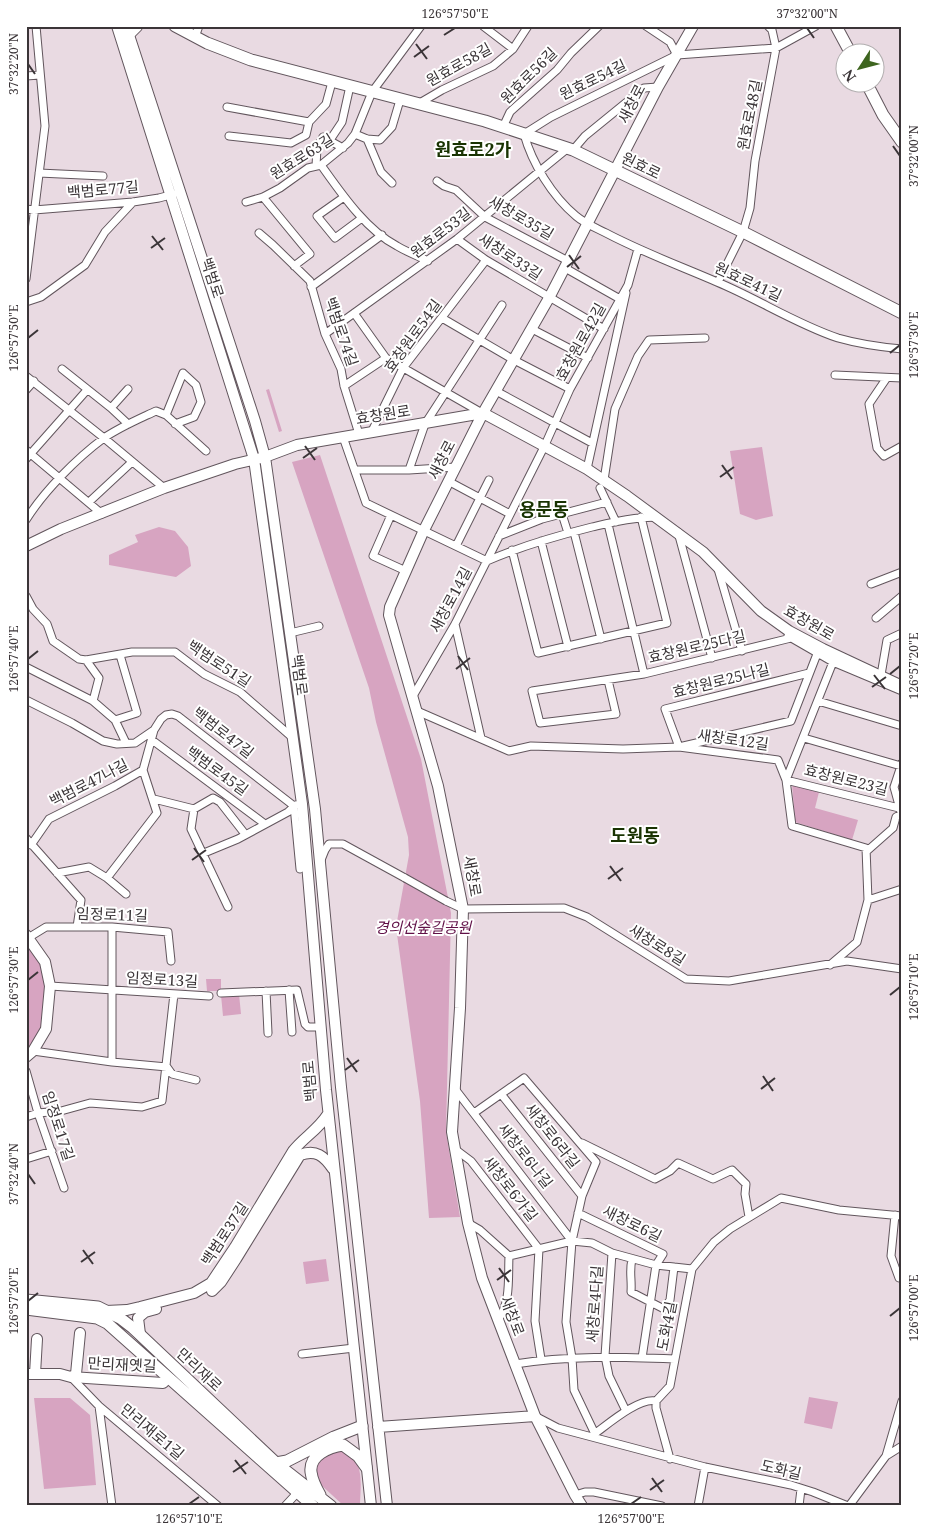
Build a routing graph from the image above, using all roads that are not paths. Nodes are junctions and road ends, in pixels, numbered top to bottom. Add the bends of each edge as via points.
1 (36, 26) edge
2 (117, 26) edge
3 (175, 26) edge
4 (421, 26) edge
5 (483, 26) edge
6 (528, 26) edge
7 (599, 26) edge
8 (646, 26) edge
9 (693, 26) edge
10 (768, 26) edge
11 (816, 26) edge
12 (836, 26) edge
13 (197, 32) edge
14 (129, 34) edge
15 (845, 42) edge
16 (776, 48) junction
17 (513, 49) junction
18 (677, 55) junction
19 (40, 75) junction
20 (26, 76) edge
21 (332, 82) junction
22 (350, 86) junction
23 (658, 87) junction
24 (372, 92) junction
25 (871, 92) edge
26 (400, 100) junction
27 (418, 104) junction
28 (227, 107) dead end
29 (308, 122) junction
30 (503, 127) junction
31 (356, 134) junction
32 (524, 134) junction
33 (229, 136) dead end
34 (367, 139) junction
35 (330, 140) junction
36 (902, 142) edge
37 (343, 148) junction
38 (571, 149) junction
39 (318, 165) junction
40 (615, 170) junction
41 (541, 172) junction
42 (39, 173) junction
43 (103, 176) dead end
44 (437, 180) dead end
45 (392, 183) dead end
46 (179, 188) junction
47 (170, 196) junction
48 (263, 197) junction
49 (344, 197) junction
50 (134, 202) junction
51 (246, 202) dead end
52 (30, 210) edge
53 (188, 216) junction
54 (485, 216) junction
55 (362, 218) junction
56 (588, 223) junction
57 (742, 232) junction
58 (259, 233) dead end
59 (382, 235) junction
60 (457, 239) junction
61 (28, 244) edge
62 (638, 249) junction
63 (486, 260) junction
64 (428, 261) junction
65 (566, 264) junction
66 (294, 266) junction
67 (26, 279) edge
68 (718, 282) junction
69 (628, 285) junction
70 (311, 287) junction
71 (548, 298) junction
72 (620, 300) junction
73 (26, 302) edge
74 (502, 305) dead end
75 (902, 312) edge
76 (354, 313) junction
77 (442, 318) junction
78 (532, 329) junction
79 (604, 329) junction
80 (325, 334) junction
81 (705, 338) dead end
82 (480, 340) junction
83 (902, 349) edge
84 (386, 358) junction
85 (588, 358) junction
86 (514, 360) junction
87 (403, 368) junction
88 (62, 369) dead end
89 (834, 375) dead end
90 (26, 376) edge
91 (886, 378) junction
92 (902, 378) edge
93 (34, 382) junction
94 (344, 386) junction
95 (128, 389) dead end
96 (570, 389) junction
97 (26, 390) edge
98 (87, 390) junction
99 (496, 391) junction
100 (445, 392) junction
101 (246, 395) junction
102 (236, 399) junction
103 (111, 408) junction
104 (69, 410) junction
105 (483, 413) junction
106 (166, 415) junction
107 (555, 423) junction
108 (128, 424) junction
109 (175, 424) junction
110 (425, 424) junction
111 (371, 433) junction
112 (359, 434) junction
113 (343, 437) junction
114 (104, 438) junction
115 (592, 443) junction
116 (544, 446) junction
117 (901, 448) edge
118 (206, 451) dead end
119 (28, 454) edge
120 (265, 457) junction
121 (254, 459) junction
122 (132, 462) junction
123 (456, 466) junction
124 (587, 469) junction
125 (355, 470) junction
126 (409, 470) junction
127 (60, 477) junction
128 (489, 480) dead end
129 (448, 482) junction
130 (602, 484) junction
131 (164, 488) junction
132 (480, 499) junction
133 (89, 502) junction
134 (607, 502) junction
135 (102, 514) junction
136 (391, 514) junction
137 (510, 514) junction
138 (562, 514) junction
139 (268, 515) junction
140 (641, 517) junction
141 (657, 517) junction
142 (26, 520) edge
143 (616, 522) junction
144 (608, 524) junction
145 (424, 530) junction
146 (571, 532) junction
147 (678, 532) junction
148 (499, 536) junction
149 (541, 540) junction
150 (27, 543) edge
151 (456, 546) junction
152 (512, 550) junction
153 (486, 561) junction
154 (717, 564) junction
155 (406, 570) junction
156 (902, 572) edge
157 (871, 584) dead end
158 (26, 596) edge
159 (902, 596) edge
160 (761, 610) junction
161 (876, 618) dead end
162 (455, 624) junction
163 (319, 626) dead end
164 (634, 631) junction
165 (290, 633) junction
166 (902, 633) edge
167 (791, 638) junction
168 (601, 639) junction
169 (568, 647) junction
170 (742, 651) junction
171 (817, 654) junction
172 (120, 655) junction
173 (712, 658) junction
174 (86, 660) junction
175 (833, 662) junction
176 (26, 667) edge
177 (809, 673) junction
178 (644, 674) junction
179 (881, 676) junction
180 (608, 680) junction
181 (902, 686) edge
182 (902, 691) edge
183 (413, 696) junction
184 (26, 700) edge
185 (93, 701) junction
186 (818, 701) junction
187 (417, 711) junction
188 (115, 720) junction
189 (902, 726) edge
190 (154, 730) junction
191 (293, 738) junction
192 (481, 738) junction
193 (804, 738) junction
194 (152, 740) junction
195 (126, 743) junction
196 (679, 747) junction
197 (901, 764) edge
198 (143, 770) junction
199 (786, 780) junction
200 (154, 799) junction
201 (298, 805) junction
202 (194, 809) junction
203 (315, 809) junction
204 (900, 813) edge
205 (265, 824) junction
206 (317, 827) junction
207 (245, 834) junction
208 (26, 838) edge
209 (329, 844) junction
210 (32, 845) junction
211 (867, 851) junction
212 (204, 853) junction
213 (320, 863) junction
214 (300, 868) dead end
215 (57, 873) junction
216 (107, 878) junction
217 (902, 889) edge
218 (126, 894) dead end
219 (868, 900) junction
220 (228, 907) dead end
221 (462, 909) junction
222 (77, 928) junction
223 (112, 928) junction
224 (27, 936) edge
225 (172, 961) dead end
226 (830, 964) junction
227 (902, 969) edge
228 (50, 986) junction
229 (289, 990) junction
230 (113, 991) junction
231 (266, 991) junction
232 (221, 993) dead end
233 (174, 994) junction
234 (209, 996) dead end
235 (321, 1027) junction
236 (292, 1032) dead end
237 (268, 1033) dead end
238 (30, 1054) edge
239 (112, 1062) junction
240 (166, 1067) junction
241 (26, 1071) edge
242 (196, 1080) dead end
243 (341, 1087) junction
244 (454, 1089) junction
245 (326, 1090) junction
246 (501, 1094) junction
247 (38, 1113) junction
248 (474, 1113) junction
249 (328, 1114) junction
250 (26, 1117) edge
251 (579, 1142) junction
252 (455, 1149) junction
253 (52, 1151) junction
254 (26, 1158) edge
255 (334, 1170) junction
256 (64, 1188) dead end
257 (582, 1196) junction
258 (578, 1213) junction
259 (898, 1216) edge
260 (750, 1217) junction
261 (468, 1223) junction
262 (572, 1241) junction
263 (539, 1249) junction
264 (612, 1253) junction
265 (508, 1256) junction
266 (632, 1259) junction
267 (360, 1260) junction
268 (344, 1262) junction
269 (656, 1265) junction
270 (674, 1267) junction
271 (692, 1269) junction
272 (900, 1277) edge
273 (902, 1286) edge
274 (26, 1300) edge
275 (650, 1302) junction
276 (26, 1309) edge
277 (106, 1310) junction
278 (89, 1312) junction
279 (498, 1320) junction
280 (80, 1333) dead end
281 (140, 1334) junction
282 (37, 1339) dead end
283 (354, 1348) junction
284 (302, 1354) dead end
285 (606, 1356) junction
286 (572, 1358) junction
287 (642, 1358) junction
288 (541, 1359) junction
289 (675, 1359) junction
290 (515, 1364) junction
291 (31, 1374) edge
292 (71, 1377) junction
293 (168, 1378) junction
294 (656, 1401) junction
295 (902, 1401) edge
296 (99, 1406) junction
297 (626, 1411) junction
298 (535, 1416) junction
299 (362, 1426) junction
300 (378, 1427) junction
301 (593, 1436) junction
302 (902, 1446) edge
303 (886, 1456) junction
304 (670, 1459) junction
305 (276, 1463) junction
306 (366, 1467) junction
307 (705, 1468) junction
308 (801, 1489) junction
309 (298, 1492) junction
310 (575, 1495) junction
311 (321, 1496) junction
312 (112, 1506) edge
313 (218, 1506) edge
314 (285, 1506) edge
315 (313, 1506) edge
316 (331, 1506) edge
317 (371, 1506) edge
318 (387, 1506) edge
319 (582, 1506) edge
320 (662, 1506) edge
321 (698, 1506) edge
322 (799, 1506) edge
323 (849, 1506) edge

1 - 19 street
2 - 14 main road, 백범로
3 - 13 main road, 원효로
4 - 24 street, 원효로63길
5 - 17 street, 원효로58길
6 - 17 street, 원효로58길
7 - 30 street, 원효로56길 via 510,112
8 - 18 street via 670,42
9 - 18 main road, 새창로
10 - 16 street
11 - 16 street
12 - 15 main road
13 - 21 main road, 원효로 via 207,43 251,60
14 - 46 main road, 백범로
14 - 47 main road, 백범로
16 - 18 street
16 - 57 street, 원효로48길 via 755,161 750,208
17 - 27 street, 원효로58길 via 493,66
18 - 23 main road, 새창로
18 - 32 street, 원효로54길 via 551,117
19 - 20 street
19 - 42 street via 44,126
21 - 22 main road, 원효로
21 - 29 street via 326,104
22 - 24 main road, 원효로
22 - 35 street via 342,122
23 - 38 street, 원효로53길 via 644,88
23 - 40 main road, 새창로
24 - 26 main road, 원효로
24 - 31 street, 원효로63길
25 - 36 main road
26 - 27 main road, 원효로
26 - 34 street via 392,127 380,140
27 - 30 main road, 원효로
28 - 29 street
29 - 33 street via 306,135 291,143
30 - 32 main road, 원효로
31 - 34 street
31 - 37 street, 원효로63길
32 - 38 main road, 원효로
32 - 41 street via 527,148
34 - 45 street via 381,172
35 - 37 street
35 - 39 street via 323,137 317,148
37 - 39 street, 원효로63길
38 - 40 main road, 원효로
38 - 41 street, 원효로53길
39 - 48 street, 원효로63길
39 - 49 street
40 - 56 main road, 새창로
40 - 57 main road, 원효로
41 - 54 street, 원효로53길
41 - 56 street via 559,199
42 - 43 street
42 - 52 street
44 - 54 street, 새창로35길 via 456,190
46 - 47 street
46 - 53 main road, 백범로
47 - 50 street, 백범로77길
47 - 53 main road via 182,205
47 - 102 main road, 백범로
48 - 51 street, 원효로63길
48 - 66 street via 310,254
49 - 55 street
49 - 55 street via 317,216 335,238
50 - 52 street, 백범로77길
50 - 73 street via 105,232 85,266 40,297
52 - 61 street
53 - 101 main road, 백범로
54 - 60 street, 원효로53길
54 - 65 street, 새창로35길
55 - 59 street
56 - 62 street, 원효로41길
56 - 65 main road, 새창로
57 - 68 street
57 - 75 main road, 원효로
58 - 66 street, 백범로74길
59 - 64 street via 395,246
59 - 70 street, 백범로74길
60 - 63 street, 새창로33길
60 - 64 street, 원효로53길
61 - 67 street
62 - 68 street, 원효로41길
62 - 69 street, 효창원로42길
63 - 71 street, 새창로33길
63 - 77 street, 효창원로54길
64 - 76 street, 원효로53길
65 - 71 main road, 새창로
65 - 72 street
66 - 70 street, 백범로74길
68 - 83 street, 원효로41길 via 837,337
69 - 72 street, 효창원로42길
69 - 115 street
70 - 80 street, 백범로74길
71 - 78 main road, 새창로
71 - 79 street
72 - 79 street, 효창원로42길
74 - 82 street
76 - 80 street, 원효로53길
76 - 84 street
77 - 82 street
77 - 87 street, 효창원로54길
78 - 85 street
78 - 86 main road, 새창로
79 - 85 street, 효창원로42길
80 - 94 street, 백범로74길 via 341,369
81 - 130 street via 649,340 638,356 615,409
82 - 86 street
82 - 100 street
84 - 87 street
84 - 94 street, 백범로74길
85 - 96 street, 효창원로42길
86 - 96 street
86 - 99 main road, 새창로
87 - 100 street
87 - 111 street, 효창원로54길
88 - 98 street
89 - 91 street
90 - 93 street
91 - 92 street
91 - 117 street via 869,404 877,448 884,456
93 - 97 street
93 - 104 street
94 - 112 street, 백범로74길
95 - 103 street
96 - 107 street, 효창원로42길
98 - 103 street
98 - 104 street
99 - 105 main road, 새창로
99 - 107 street
100 - 105 street
100 - 110 street
101 - 102 main road via 240,402
101 - 120 main road, 백범로
102 - 121 main road, 백범로
103 - 108 street
104 - 114 street
104 - 119 street
105 - 110 main road, 효창원로
105 - 116 main road, 효창원로
105 - 123 main road, 새창로
106 - 108 street via 156,411
106 - 109 street
106 - 109 street via 183,374 196,385 201,402 194,417
107 - 115 street
107 - 116 street, 효창원로42길
108 - 114 street
109 - 118 street
110 - 111 main road, 효창원로
110 - 126 street
111 - 112 main road, 효창원로
112 - 113 main road, 효창원로
113 - 120 main road, 효창원로 via 297,445
113 - 125 street
114 - 122 street
114 - 127 street
115 - 124 street
116 - 124 main road, 효창원로
116 - 137 street, 새창로14길
119 - 127 street
120 - 121 main road, 효창원로
120 - 139 main road, 백범로
121 - 131 main road, 효창원로
121 - 139 main road, 백범로
122 - 131 street
122 - 133 street
123 - 126 street
123 - 129 main road, 새창로
124 - 130 main road, 효창원로
125 - 126 street
125 - 136 street via 366,503
127 - 133 street
127 - 142 street
128 - 132 street
129 - 132 street
129 - 145 main road, 새창로
130 - 134 street
130 - 141 main road, 효창원로
131 - 135 main road, 효창원로
132 - 137 street
132 - 151 street
133 - 135 street
134 - 138 street
134 - 143 street
135 - 150 main road, 효창원로
136 - 145 street
136 - 155 street via 373,556
137 - 148 street, 새창로14길
138 - 146 street
138 - 148 street
139 - 165 main road, 백범로
139 - 191 main road, 백범로
140 - 141 street
140 - 143 street
140 - 164 street via 667,623
141 - 147 main road, 효창원로
143 - 144 street
144 - 146 street
144 - 164 street
145 - 151 street
145 - 155 main road, 새창로
146 - 149 street
146 - 168 street
147 - 154 main road, 효창원로
147 - 173 street
148 - 153 street, 새창로14길
149 - 152 street
149 - 169 street
151 - 153 street
152 - 153 street
152 - 169 street via 538,653
153 - 162 street, 새창로14길
154 - 160 main road, 효창원로
154 - 170 street
155 - 183 main road, 새창로 via 389,615
156 - 157 street
158 - 174 street via 47,624 53,641 79,659
159 - 161 street
160 - 167 street via 766,620
160 - 179 main road, 효창원로 via 797,636
162 - 183 street, 새창로14길
162 - 192 street
163 - 165 street, 백범로
164 - 168 street
164 - 178 street
165 - 203 main road, 백범로
166 - 179 street via 887,640
167 - 170 street, 효창원로25다길
167 - 171 street
168 - 169 street
170 - 173 street, 효창원로25다길
171 - 175 street
171 - 177 street
172 - 174 street, 백범로51길
172 - 188 street via 137,713
172 - 191 street, 백범로51길 via 175,652 204,674 240,692
173 - 178 street, 효창원로25다길
174 - 185 street via 99,678
175 - 182 street
175 - 186 street
176 - 185 street
177 - 196 street via 791,721
177 - 196 street, 효창원로25나길 via 665,708
178 - 180 street, 효창원로25다길
179 - 181 main road, 효창원로
180 - 180 street, 효창원로25다길 via 532,692 540,723 616,714
183 - 187 main road, 새창로
184 - 195 street, 백범로47길 via 102,741
185 - 188 street
186 - 189 street
186 - 193 street
187 - 192 street, 새창로12길
187 - 221 main road, 새창로 via 442,802
188 - 195 street
190 - 194 street
190 - 195 street, 백범로47길 via 135,743
190 - 201 street, 백범로47길 via 166,715 178,716
191 - 201 main road, 백범로
192 - 196 street, 새창로12길 via 509,751 532,746
193 - 197 street, 효창원로23길
193 - 199 street
194 - 198 street
194 - 205 street, 백범로45길
196 - 199 street, 새창로12길 via 778,760
197 - 204 street, 효창원로23길 via 894,787
198 - 200 street
198 - 210 street, 백범로47나길 via 49,819
199 - 204 street, 효창원로23길
199 - 211 street, 새창로12길 via 792,826 866,848
200 - 202 street
200 - 216 street via 158,814
201 - 203 main road via 311,805
201 - 205 street
201 - 214 street
201 - 235 main road, 백범로
202 - 207 street, 백범로45길 via 213,798 220,802
202 - 212 street via 191,829
203 - 206 main road, 백범로
204 - 211 street, 효창원로23길 via 893,828
205 - 207 street
206 - 209 street, 백범로
206 - 213 main road, 백범로
207 - 212 street
208 - 210 street
209 - 213 street
209 - 221 street, bridge via 343,844
210 - 215 street
211 - 219 street
212 - 220 street
213 - 243 main road, 백범로
215 - 216 street via 88,867
215 - 222 street via 81,900
216 - 218 street
217 - 219 street
219 - 226 street via 857,942
221 - 226 street, 새창로8길 via 564,908 587,918 686,979 729,981
221 - 244 main road, 새창로
222 - 223 street, 임정로11길
222 - 224 street, 임정로11길 via 46,928
223 - 225 street, 임정로11길 via 168,932
223 - 230 street, 임정로13길
224 - 228 main road via 45,962
226 - 227 street, 새창로8길 via 847,961
228 - 230 street, 임정로13길
228 - 238 main road via 46,1030
229 - 231 street
229 - 235 street via 297,990 305,1024
229 - 236 street
230 - 233 street, 임정로13길
230 - 239 street
231 - 232 street
231 - 237 street
233 - 234 street, 임정로13길
233 - 240 street
235 - 245 main road, 백범로
238 - 239 street
239 - 240 street
240 - 242 street via 172,1074
240 - 247 street via 162,1101 142,1107 90,1104
241 - 247 street, 임정로17길
243 - 245 main road via 336,1081 330,1081
243 - 267 main road, 백범로
244 - 248 street, 새창로6나길
244 - 252 main road, 새창로 via 452,1132
245 - 249 main road, 백범로
246 - 248 street
246 - 251 street via 524,1078
246 - 257 street, 새창로6라길
247 - 250 street
247 - 253 street, 임정로17길
248 - 262 street, 새창로6나길
249 - 255 main road, 백범로
249 - 277 main road, 백범로37길 via 321,1126 293,1151 211,1284 194,1293 127,1310
251 - 257 street via 596,1162
251 - 260 street via 655,1180 678,1163 714,1179 732,1170 746,1184
252 - 261 main road, 새창로
252 - 263 street, 새창로6가길 via 471,1161
253 - 254 street
253 - 256 street, 임정로17길
255 - 268 main road, 백범로
255 - 281 main road, 백범로37길 via 326,1158 317,1153 300,1155 216,1288 205,1296 145,1312 138,1318
257 - 258 street
258 - 262 street
258 - 269 street, 새창로6길 via 662,1254
259 - 260 street, 도화4길 via 839,1210 780,1198
259 - 272 street via 892,1256
260 - 271 street, 도화4길 via 714,1242
261 - 265 street
261 - 279 main road, 새창로 via 482,1278
262 - 263 street
262 - 264 street via 592,1243
262 - 286 street via 566,1322
263 - 265 street
263 - 288 street via 535,1321
264 - 266 street
264 - 285 street, 새창로4다길
265 - 279 street via 507,1303
266 - 269 street
266 - 275 street via 629,1272 631,1292
267 - 268 main road via 355,1254 348,1254
267 - 300 main road, 백범로
268 - 283 main road, 백범로
269 - 270 street
269 - 275 street
270 - 271 street
270 - 275 street via 670,1300 664,1309
271 - 289 street, 도화4길
272 - 273 street
274 - 278 main road, 만리재로
275 - 287 street
276 - 278 main road, 만리재로
277 - 278 main road, 만리재로
277 - 281 main road, 만리재로
278 - 293 main road, 만리재로 via 114,1328
279 - 290 main road, 새창로
280 - 292 main road, 만리재옛길 via 76,1374
281 - 305 main road, 만리재로
282 - 291 main road, 만리재옛길
283 - 284 street
283 - 299 main road, 백범로
285 - 286 street
285 - 287 street
285 - 297 street, 새창로4다길 via 609,1376
286 - 288 street
286 - 301 street via 574,1390
287 - 289 street
288 - 290 street
289 - 294 street, 도화4길 via 670,1386
290 - 298 main road, 새창로
291 - 292 main road, 만리재옛길
292 - 293 main road, 만리재옛길 via 163,1383
292 - 296 street, 만리재로1길
293 - 309 main road, 만리재로
294 - 297 street via 650,1400
294 - 304 street
295 - 303 street
296 - 312 street
296 - 313 street, 만리재로1길
297 - 301 street
298 - 300 main road
298 - 301 street, 도화길 via 558,1428
298 - 310 main road, 새창로
299 - 305 main road via 288,1461
299 - 306 main road, 백범로
300 - 318 main road, 백범로
301 - 304 street, 도화길
302 - 303 street
303 - 323 street
304 - 307 street, 도화길
305 - 311 main road, 만리재로
306 - 311 main road via 358,1456 343,1446 334,1446 318,1455 311,1474
306 - 317 main road, 백범로
307 - 308 street, 도화길
307 - 321 street
308 - 322 street
308 - 323 street, 도화길
309 - 314 street
309 - 315 main road, 만리재로
310 - 319 main road, 새창로
310 - 320 street via 594,1492
311 - 316 main road, 만리재로

